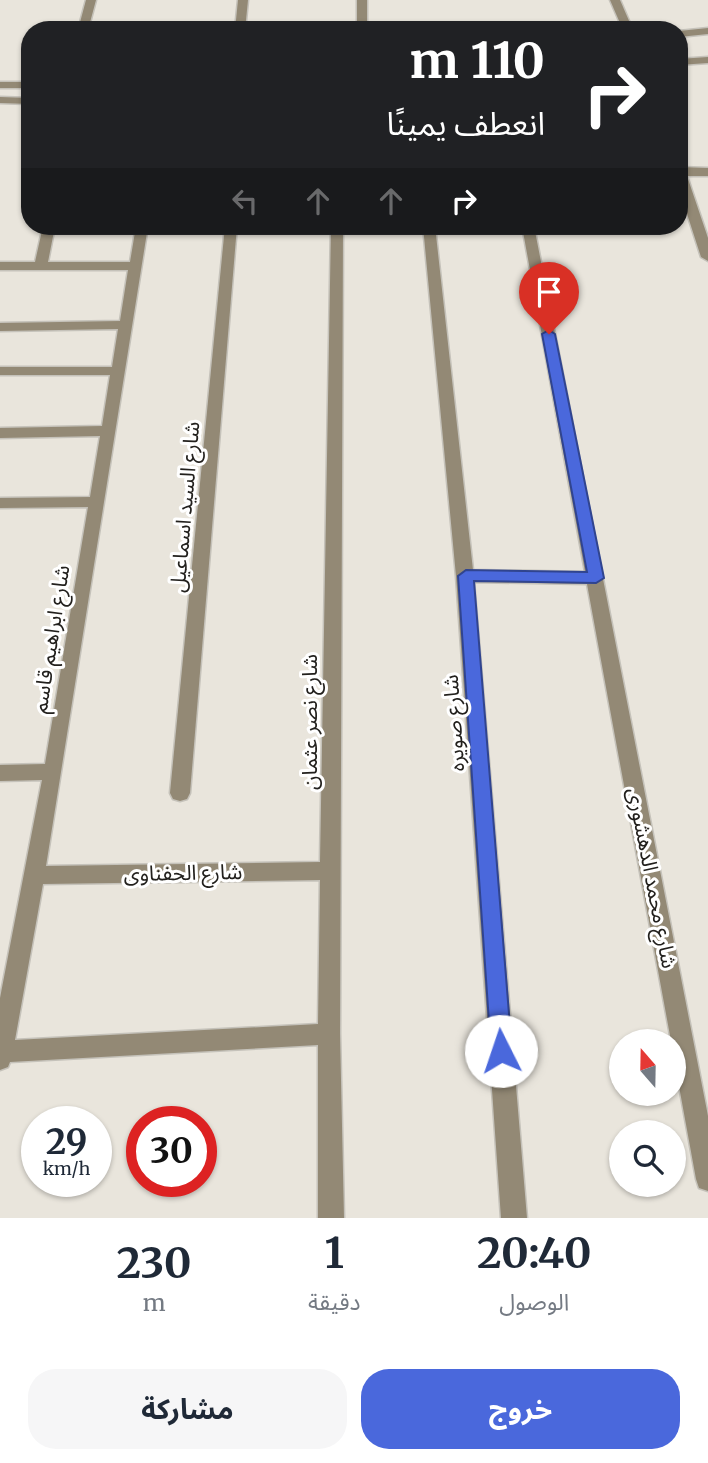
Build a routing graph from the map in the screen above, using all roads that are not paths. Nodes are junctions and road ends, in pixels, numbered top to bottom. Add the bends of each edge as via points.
1 (91, 0) edge
2 (243, 0) edge
3 (362, 0) edge
4 (615, 0) edge
5 (85, 21) edge
6 (241, 21) edge
7 (362, 21) edge
8 (624, 21) edge
9 (708, 32) edge
10 (688, 33) edge
11 (708, 60) edge
12 (688, 61) edge
13 (0, 85) edge
14 (21, 85) edge
15 (0, 100) edge
16 (21, 101) edge
17 (688, 172) edge
18 (708, 172) edge
19 (688, 195) edge
20 (47, 235) edge
21 (141, 235) edge
22 (230, 235) edge
23 (337, 235) edge
24 (430, 235) edge
25 (530, 235) edge
26 (706, 242) edge
27 (708, 257) edge
28 (0, 266) edge
29 (40, 266) junction
30 (136, 266) junction
31 (127, 325) junction
32 (0, 327) edge
33 (0, 371) edge
34 (118, 371) junction
35 (108, 431) junction
36 (0, 433) edge
37 (96, 502) junction
38 (0, 503) edge
39 (466, 576) junction
40 (596, 578) junction
41 (53, 772) junction
42 (0, 774) edge
43 (180, 793) dead end
44 (332, 871) junction
45 (35, 876) junction
46 (329, 1034) junction
47 (0, 1052) edge
48 (0, 1059) edge
49 (708, 1179) edge
50 (331, 1218) edge
51 (514, 1218) edge

1 - 5 street
2 - 6 street
3 - 7 street
4 - 8 street
9 - 10 street
11 - 12 street
13 - 14 street
15 - 16 street
17 - 18 street
19 - 26 street
20 - 29 street
21 - 30 street, شارع ابراهيم قاسم
22 - 43 street, شارع السيد اسماعيل
23 - 44 street, شارع نصر عثمان
24 - 39 street, شارع صويره
25 - 40 street, شارع محمد الدهشورى
26 - 27 street
28 - 29 street
29 - 30 street
30 - 31 street, شارع ابراهيم قاسم
31 - 32 street
31 - 34 street, شارع ابراهيم قاسم
33 - 34 street
34 - 35 street, شارع ابراهيم قاسم
35 - 36 street
35 - 37 street, شارع ابراهيم قاسم
37 - 38 street
37 - 41 street, شارع ابراهيم قاسم
39 - 40 street
39 - 51 street, شارع صويره
40 - 49 street, شارع محمد الدهشورى
41 - 42 street
41 - 45 street, شارع ابراهيم قاسم
44 - 45 street, شارع الحفناوى
44 - 46 street, شارع نصر عثمان
45 - 47 street, شارع ابراهيم قاسم
46 - 47 street
46 - 50 street, شارع نصر عثمان
47 - 48 street, شارع ابراهيم قاسم

